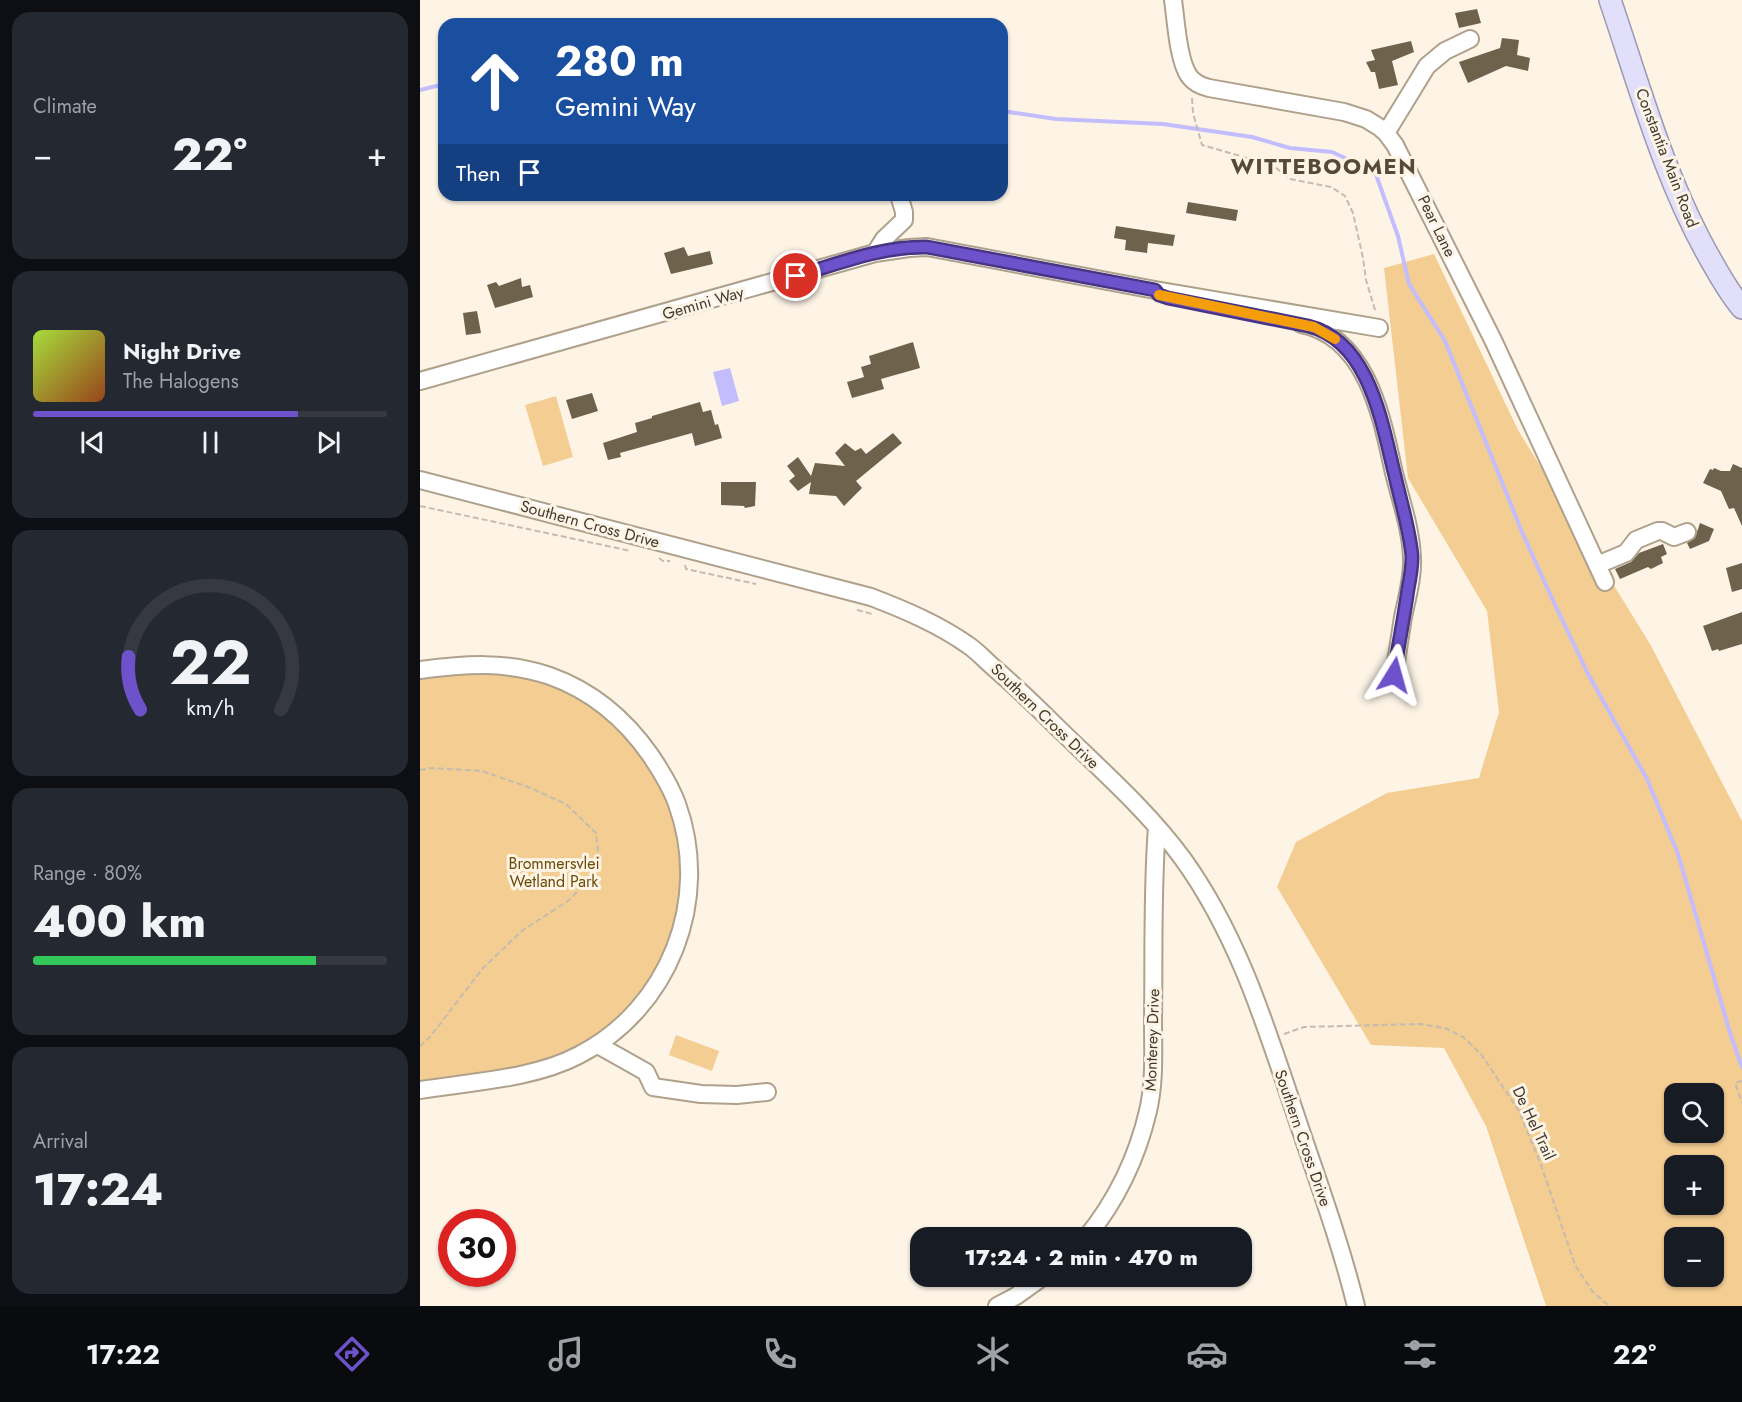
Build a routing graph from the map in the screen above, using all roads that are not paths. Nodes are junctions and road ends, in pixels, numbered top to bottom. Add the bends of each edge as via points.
1 (1173, 0) edge
2 (1610, 0) edge
3 (1470, 39) dead end
4 (1386, 133) junction
5 (901, 201) edge
6 (875, 253) junction
7 (1155, 290) junction
8 (1742, 308) edge
9 (1375, 328) road end
10 (420, 381) edge
11 (420, 480) edge
12 (1686, 532) dead end
13 (1597, 565) junction
14 (1605, 582) dead end
15 (420, 670) edge
16 (1394, 675) dead end
17 (1157, 827) junction
18 (598, 1044) junction
19 (420, 1090) edge
20 (766, 1092) dead end
21 (1094, 1227) edge
22 (1029, 1287) edge
23 (997, 1306) edge
24 (1356, 1306) edge

1 - 4 street, Pear Lane via 1188,75 1202,86 1344,112 1366,119
2 - 8 main road, Constantia Main Road via 1683,204 1697,236
3 - 4 street via 1445,51 1427,66
4 - 13 street, Pear Lane via 1408,169 1493,340
5 - 6 street via 904,220
6 - 7 street, Gemini Way via 927,247
6 - 10 street, Gemini Way
7 - 9 street, Gemini Way
7 - 16 street via 1168,298 1314,327 1335,340 1358,364 1384,427 1412,557
11 - 17 street, Southern Cross Drive via 871,597 924,618 970,646 1010,681
12 - 13 street via 1674,537 1658,531 1636,540 1626,553
13 - 14 street, Pear Lane
15 - 18 street via 466,664 497,665 523,668 573,686 604,705 630,728 657,765 676,802 689,860 681,937 668,968 648,997
17 - 21 street, Monterey Drive via 1153,871 1153,1070 1148,1110 1119,1190
17 - 24 street, Southern Cross Drive via 1189,868 1245,972 1332,1223
18 - 19 street via 578,1056 530,1072
18 - 20 street via 646,1072 653,1087 701,1094
22 - 23 street

